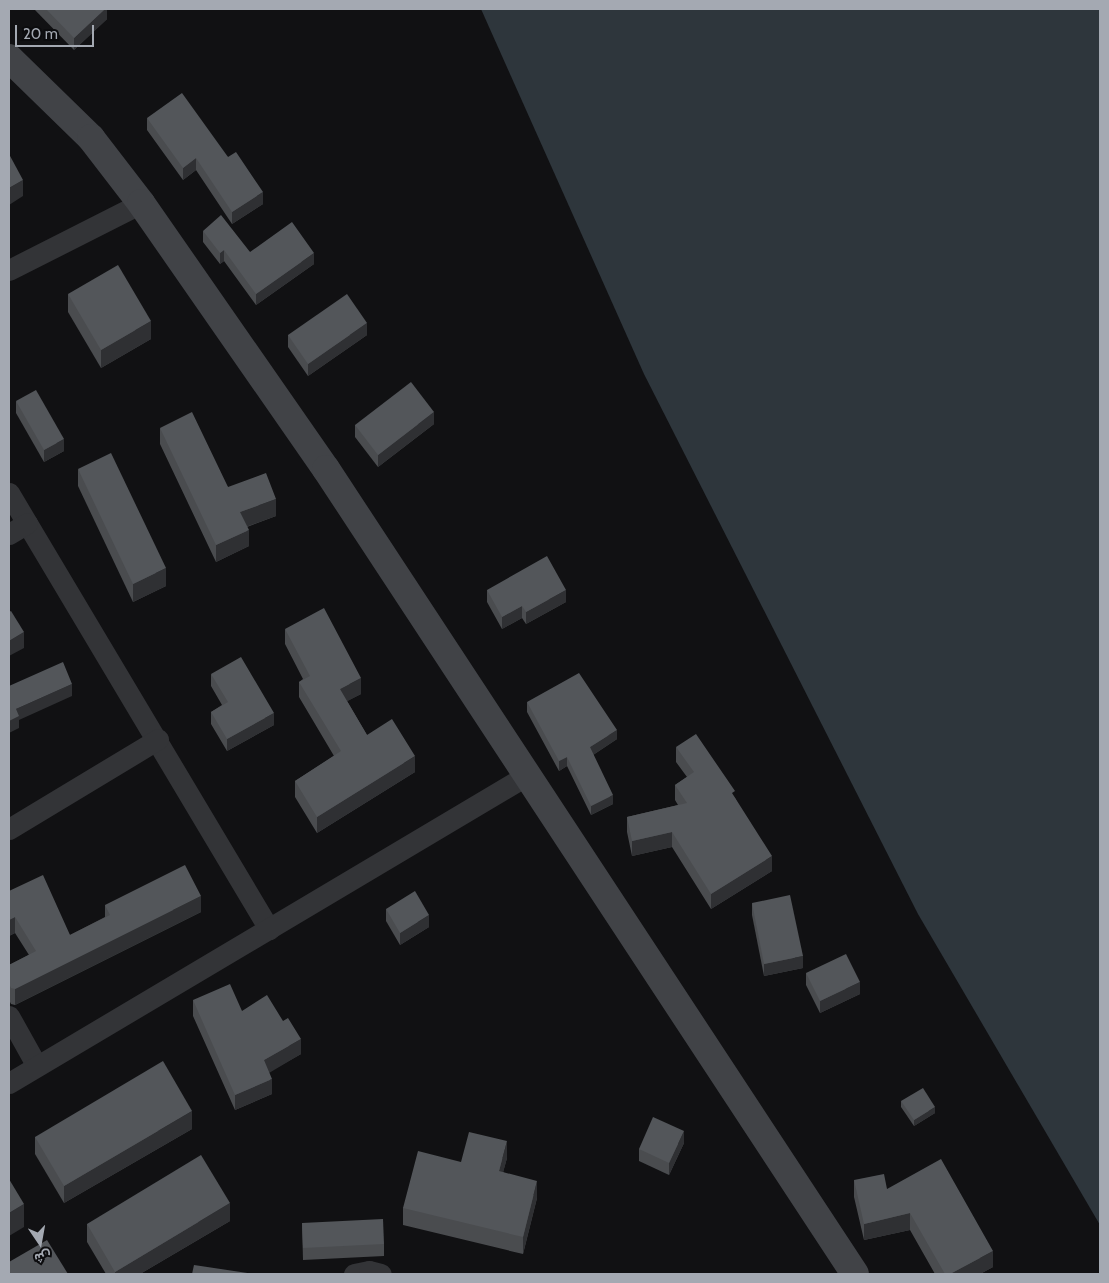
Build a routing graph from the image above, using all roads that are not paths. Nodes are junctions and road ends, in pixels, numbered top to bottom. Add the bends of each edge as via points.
1 (9, 58) edge
2 (142, 203) junction
3 (9, 270) edge
4 (9, 493) edge
5 (27, 523) junction
6 (9, 534) edge
7 (158, 739) junction
8 (529, 774) junction
9 (9, 829) edge
10 (270, 930) junction
11 (9, 1016) edge
12 (37, 1066) junction
13 (9, 1083) edge
14 (354, 1274) edge
15 (382, 1274) edge
16 (855, 1274) edge

1 - 2 street via 91,138
2 - 3 street
2 - 8 street via 326,469
4 - 5 street
5 - 6 street
5 - 7 street
7 - 9 street
7 - 10 street
8 - 10 street
8 - 16 street
10 - 12 street
11 - 12 street
12 - 13 street
14 - 15 street via 369,1271

